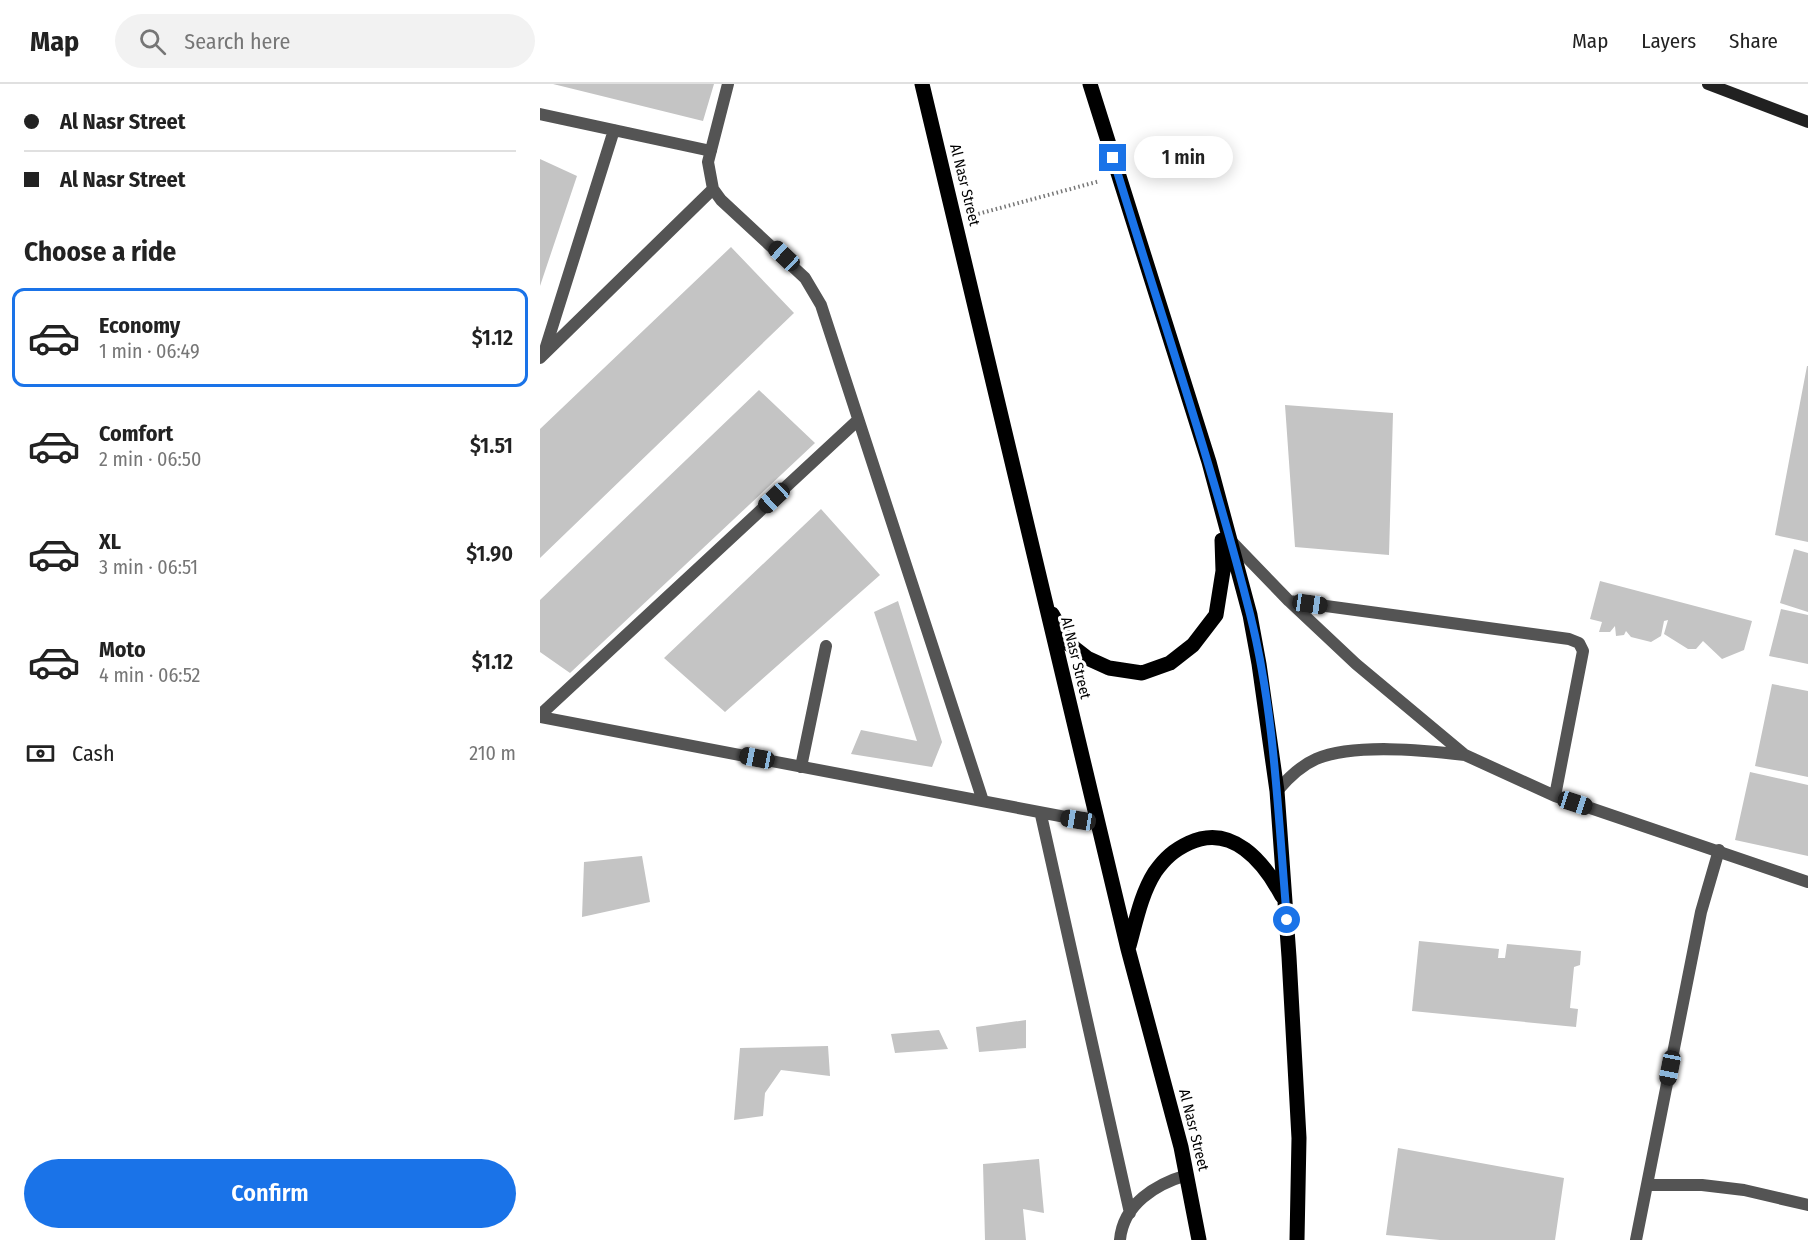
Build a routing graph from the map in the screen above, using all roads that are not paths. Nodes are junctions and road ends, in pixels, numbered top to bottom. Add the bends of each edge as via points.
1 (728, 84) edge
2 (922, 84) edge
3 (1090, 84) edge
4 (1708, 84) edge
5 (540, 114) edge
6 (1808, 122) edge
7 (614, 130) junction
8 (711, 151) junction
9 (713, 189) junction
10 (542, 356) edge
11 (858, 420) junction
12 (1222, 515) junction
13 (1228, 538) junction
14 (1042, 595) junction
15 (1289, 601) junction
16 (826, 646) dead end
17 (540, 716) edge
18 (1465, 755) junction
19 (801, 767) junction
20 (1277, 791) junction
21 (1555, 796) junction
22 (983, 801) junction
23 (1041, 814) junction
24 (1097, 824) junction
25 (1719, 850) junction
26 (1808, 882) edge
27 (1285, 901) junction
28 (1128, 949) junction
29 (1186, 1175) junction
30 (1647, 1185) junction
31 (1808, 1205) edge
32 (1130, 1213) junction
33 (1120, 1240) edge
34 (1199, 1240) edge
35 (1297, 1240) edge
36 (1636, 1240) edge

1 - 8 street
2 - 14 main road, Al Nasr Street
3 - 12 main road via 1209,462
4 - 6 main road
5 - 7 street
7 - 8 street
7 - 10 street
8 - 9 street via 708,176
9 - 10 street
9 - 11 street via 806,278 821,305
11 - 17 street
11 - 22 street
12 - 13 main road
12 - 14 main road via 1223,571 1216,615 1193,645 1170,663 1142,673 1109,668 1087,658 1068,644
13 - 15 street
13 - 20 main road via 1250,615
14 - 24 main road, Al Nasr Street
15 - 18 street via 1356,664
15 - 21 street via 1569,639 1580,644 1583,651
16 - 19 street
17 - 19 street
18 - 20 street via 1418,750 1340,752 1315,759 1294,772
18 - 21 street
19 - 22 street
20 - 27 main road
21 - 25 street
22 - 23 street
23 - 24 street
23 - 32 street
24 - 28 main road, Al Nasr Street
25 - 26 street
25 - 30 street via 1701,912
27 - 28 main road via 1269,871 1244,848 1221,837 1200,838 1171,852 1154,873
27 - 35 main road via 1299,1138
28 - 29 main road, Al Nasr Street
29 - 32 street via 1164,1182 1144,1195
29 - 34 main road, Al Nasr Street
30 - 31 street via 1744,1190
30 - 36 street
32 - 33 street

